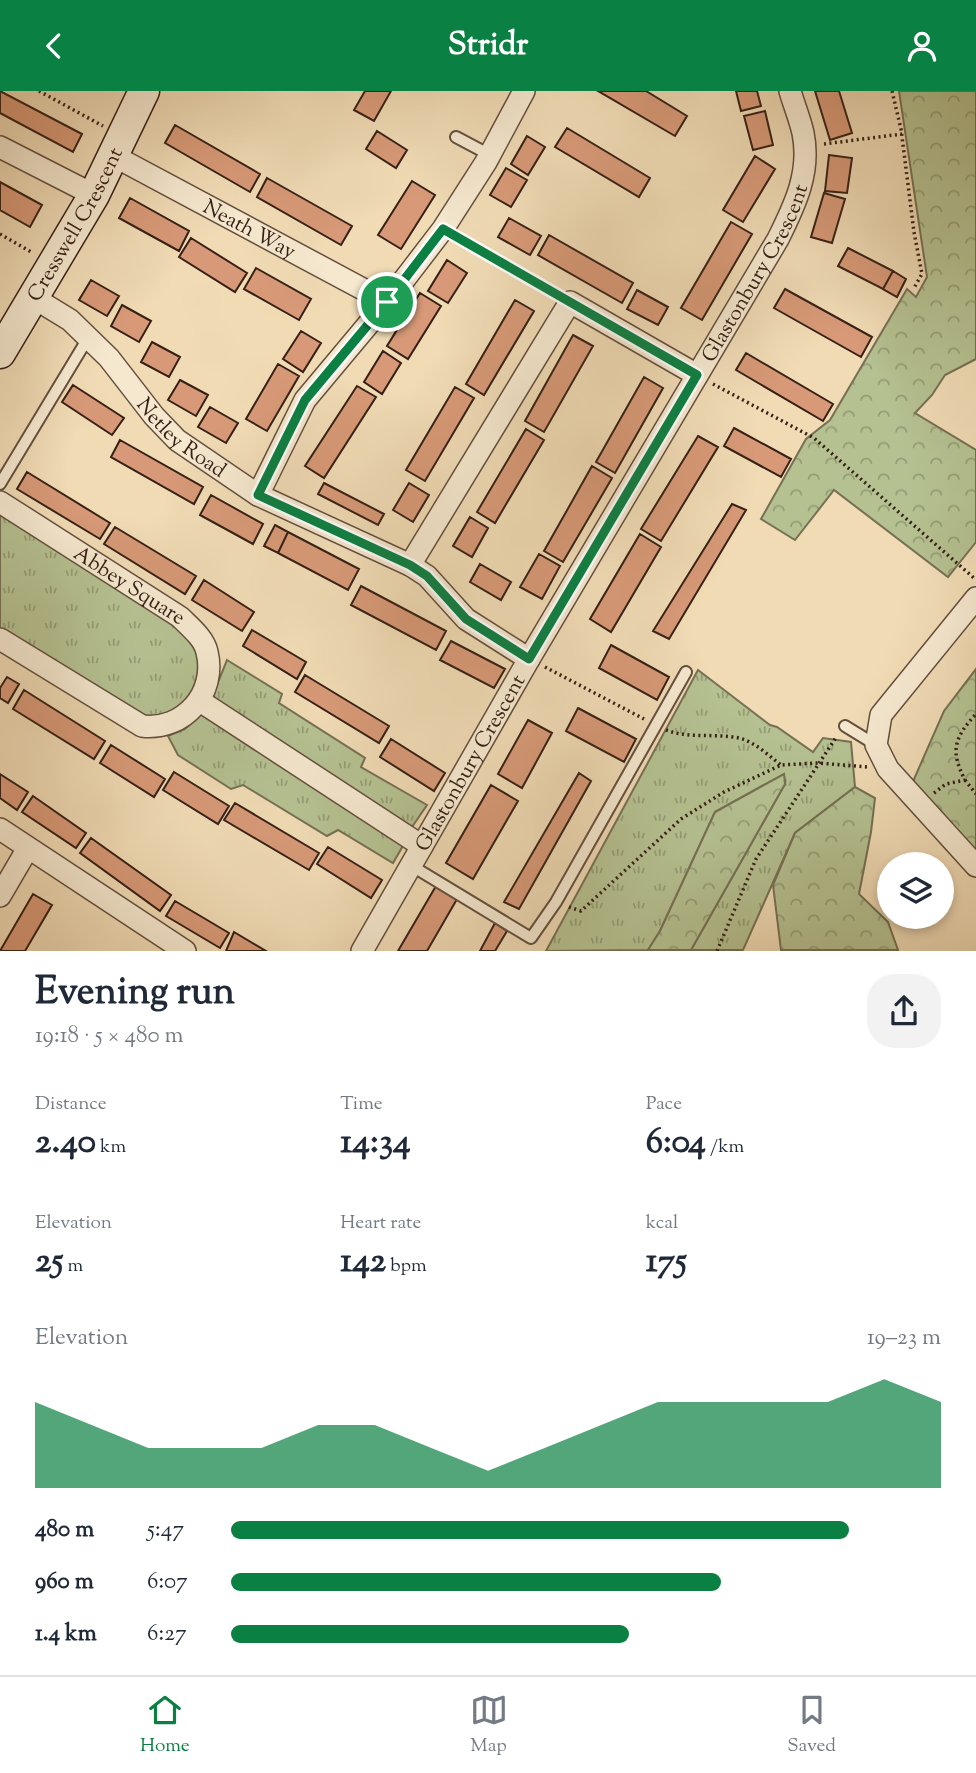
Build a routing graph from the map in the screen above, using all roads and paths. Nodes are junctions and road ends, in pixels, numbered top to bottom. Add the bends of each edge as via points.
1 (39, 91) edge
2 (144, 91) edge
3 (524, 91) edge
4 (790, 91) edge
5 (892, 91) edge
6 (902, 134) junction
7 (456, 137) dead end
8 (0, 146) edge
9 (804, 146) junction
10 (119, 147) junction
11 (490, 155) junction
12 (94, 195) junction
13 (443, 229) junction
14 (0, 234) edge
15 (53, 265) junction
16 (915, 288) dead end
17 (34, 298) junction
18 (387, 302) junction
19 (570, 302) junction
20 (8, 320) edge
21 (88, 338) junction
22 (0, 353) edge
23 (697, 375) junction
24 (0, 484) edge
25 (258, 495) junction
26 (0, 502) edge
27 (410, 565) junction
28 (976, 580) edge
29 (976, 598) edge
30 (0, 639) edge
31 (529, 659) junction
32 (686, 672) dead end
33 (200, 701) junction
34 (976, 714) edge
35 (655, 724) junction
36 (845, 726) joint
37 (670, 732) dead end
38 (876, 745) junction
39 (818, 763) junction
40 (781, 765) junction
41 (888, 769) junction
42 (964, 780) junction
43 (976, 795) edge
44 (918, 805) junction
45 (0, 829) edge
46 (422, 846) junction
47 (28, 848) junction
48 (412, 866) junction
49 (976, 866) edge
50 (0, 896) edge
51 (556, 902) junction
52 (184, 950) edge
53 (362, 950) edge
54 (717, 950) edge

1 - 10 path
2 - 10 street, Cresswell Crescent
3 - 11 street
4 - 9 street, Glastonbury Crescent
5 - 6 path
6 - 9 path
6 - 16 path via 922,274
7 - 11 lane
8 - 12 street
9 - 23 street, Glastonbury Crescent via 798,199
10 - 12 street, Cresswell Crescent
10 - 18 street, Neath Way
11 - 13 street
12 - 15 street, Cresswell Crescent
13 - 18 street
13 - 19 path
14 - 15 path
15 - 17 street, Cresswell Crescent
17 - 20 street, Cresswell Crescent
17 - 21 street, Netley Road via 70,320
18 - 25 street via 305,400
19 - 23 street
19 - 27 street
20 - 22 street, Cresswell Crescent
21 - 24 lane
21 - 25 street, Netley Road via 177,440
23 - 28 path via 814,438
23 - 31 street, Glastonbury Crescent
25 - 27 street, Netley Road
26 - 33 street, Abbey Square via 180,617 207,649 209,670
27 - 31 street, Netley Road via 427,576 466,619
29 - 38 street via 881,715
30 - 33 street via 142,726 172,722
31 - 35 path
31 - 46 street, Glastonbury Crescent
32 - 35 lane
33 - 46 street
34 - 42 path via 954,746 955,762
35 - 51 lane
36 - 38 lane
36 - 39 path
37 - 40 path via 739,739 759,747
38 - 41 street
39 - 40 path
39 - 41 path
39 - 54 path via 756,859
40 - 51 path via 681,819 582,911
41 - 44 street
42 - 43 path
42 - 44 path via 946,784
44 - 49 street
45 - 47 street
46 - 48 street, Glastonbury Crescent
47 - 50 street
47 - 52 street
48 - 51 lane via 531,938
48 - 53 street, Glastonbury Crescent

